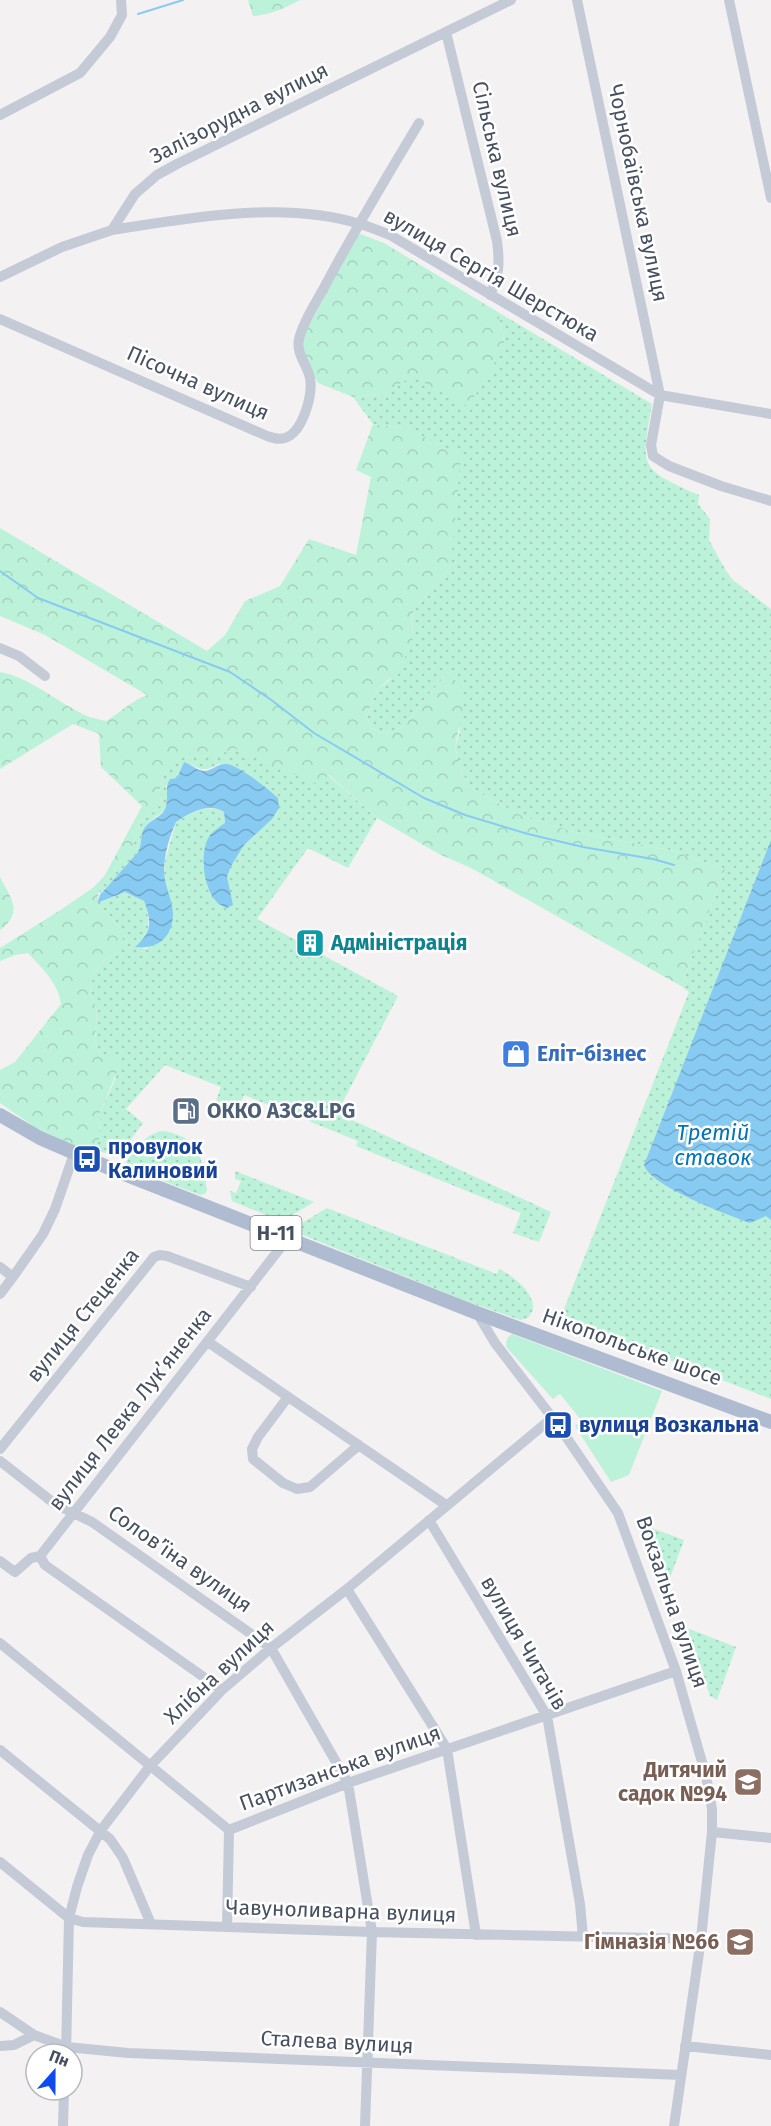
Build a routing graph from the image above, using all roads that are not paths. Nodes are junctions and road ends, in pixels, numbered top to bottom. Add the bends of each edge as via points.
1 (121, 0) edge
2 (511, 0) edge
3 (577, 0) edge
4 (729, 0) edge
5 (446, 32) junction
6 (0, 115) edge
7 (419, 123) dead end
8 (771, 198) edge
9 (358, 223) junction
10 (112, 230) junction
11 (0, 277) edge
12 (490, 295) junction
13 (0, 319) edge
14 (660, 395) junction
15 (771, 414) edge
16 (771, 501) edge
17 (0, 648) edge
18 (45, 676) dead end
19 (0, 1115) edge
20 (74, 1154) junction
21 (288, 1238) junction
22 (0, 1267) edge
23 (13, 1277) junction
24 (251, 1287) junction
25 (0, 1294) edge
26 (477, 1313) junction
27 (208, 1342) junction
28 (288, 1397) junction
29 (552, 1418) junction
30 (771, 1422) edge
31 (359, 1445) junction
32 (0, 1449) edge
33 (0, 1461) edge
34 (446, 1505) junction
35 (74, 1513) junction
36 (429, 1520) junction
37 (40, 1556) junction
38 (0, 1561) edge
39 (347, 1589) junction
40 (0, 1643) edge
41 (272, 1647) junction
42 (676, 1671) junction
43 (222, 1690) junction
44 (547, 1716) junction
45 (447, 1749) junction
46 (0, 1750) edge
47 (150, 1766) junction
48 (348, 1783) junction
49 (101, 1830) junction
50 (229, 1830) junction
51 (712, 1832) junction
52 (771, 1838) edge
53 (0, 1862) edge
54 (69, 1918) junction
55 (152, 1924) junction
56 (227, 1927) junction
57 (372, 1932) junction
58 (476, 1935) junction
59 (583, 1936) junction
60 (700, 1939) junction
61 (0, 2012) edge
62 (34, 2035) junction
63 (49, 2042) edge
64 (66, 2042) edge
65 (0, 2046) edge
66 (685, 2046) junction
67 (84, 2051) edge
68 (771, 2055) edge
69 (367, 2064) junction
70 (681, 2075) junction
71 (64, 2102) edge
72 (63, 2126) edge
73 (365, 2126) edge
74 (674, 2126) edge

1 - 6 street via 122,15 110,37 80,73
2 - 5 street, Залізорудна вулиця
3 - 14 street, Чорнобаївська вулиця
4 - 8 street
5 - 10 street, Залізорудна вулиця via 157,175 135,194
5 - 12 street, Сільська вулиця via 497,241 499,270
7 - 9 street, Пісочна вулиця
9 - 10 street, вулиця Сергія Шерстюка via 271,213 199,216
9 - 12 street, вулиця Сергія Шерстюка via 390,235
9 - 13 street, Пісочна вулиця via 300,338 300,356 311,387 296,430 285,438 267,436
10 - 11 street via 62,247
12 - 14 street, вулиця Сергія Шерстюка
14 - 15 street, вулиця Сергія Шерстюка
14 - 16 street via 651,445 653,456 721,486
17 - 18 street via 19,656
19 - 20 main road, Н-11
20 - 21 main road, Н-11
20 - 23 street via 43,1234
21 - 24 street, вулиця Левка Лукʼяненка
21 - 26 main road, Н-11
22 - 23 street
23 - 25 street
24 - 27 street, вулиця Левка Лукʼяненка
24 - 32 street, вулиця Стеценка via 167,1256 154,1257
26 - 29 street, Вокзальна вулиця
26 - 30 main road, Нікопольське шосе / Н-11
27 - 28 street
27 - 35 street, вулиця Левка Лукʼяненка
28 - 31 street
28 - 31 street via 252,1449 254,1459 283,1483 297,1490 310,1487
29 - 34 street, Хлібна вулиця
29 - 42 street, Вокзальна вулиця via 618,1513
31 - 34 street
33 - 35 street, Соловʼїна вулиця via 55,1504
34 - 36 street, Хлібна вулиця
35 - 37 street, вулиця Левка Лукʼяненка
35 - 41 street, Соловʼїна вулиця
36 - 39 street, Хлібна вулиця
36 - 44 street, вулиця Читачів
37 - 38 street, вулиця Левка Лукʼяненка via 31,1558 15,1572
37 - 43 street via 45,1565
39 - 41 street, Хлібна вулиця
39 - 45 street
40 - 47 street, Партизанська вулиця
41 - 43 street, Хлібна вулиця
41 - 48 street, Соловʼїна вулиця
42 - 44 street, Партизанська вулиця
42 - 51 street, Вокзальна вулиця via 706,1776
43 - 47 street, Хлібна вулиця
44 - 45 street, Партизанська вулиця
44 - 59 street, вулиця Читачів
45 - 48 street, Партизанська вулиця
45 - 58 street
46 - 49 street
47 - 49 street, Хлібна вулиця
47 - 50 street, Партизанська вулиця
48 - 50 street, Партизанська вулиця
48 - 57 street, Соловʼїна вулиця
49 - 54 street, Хлібна вулиця via 88,1855
49 - 55 street via 123,1858
50 - 56 street
51 - 52 street
51 - 60 street, Вокзальна вулиця
53 - 54 street
54 - 55 street, Чавуноливарна вулиця
54 - 64 street, Хлібна вулиця
55 - 56 street, Чавуноливарна вулиця
56 - 57 street, Чавуноливарна вулиця
57 - 58 street, Чавуноливарна вулиця
57 - 69 street, Соловʼїна вулиця
58 - 59 street, Чавуноливарна вулиця
59 - 60 street, Чавуноливарна вулиця
60 - 66 street, Вокзальна вулиця
61 - 62 street, Сталева вулиця
62 - 63 street, Сталева вулиця
62 - 65 street via 14,2045
66 - 68 street
66 - 70 street, Вокзальна вулиця
67 - 69 street, Сталева вулиця
69 - 70 street, Сталева вулиця
69 - 73 street, Соловʼїна вулиця
70 - 74 street, Вокзальна вулиця
71 - 72 street

